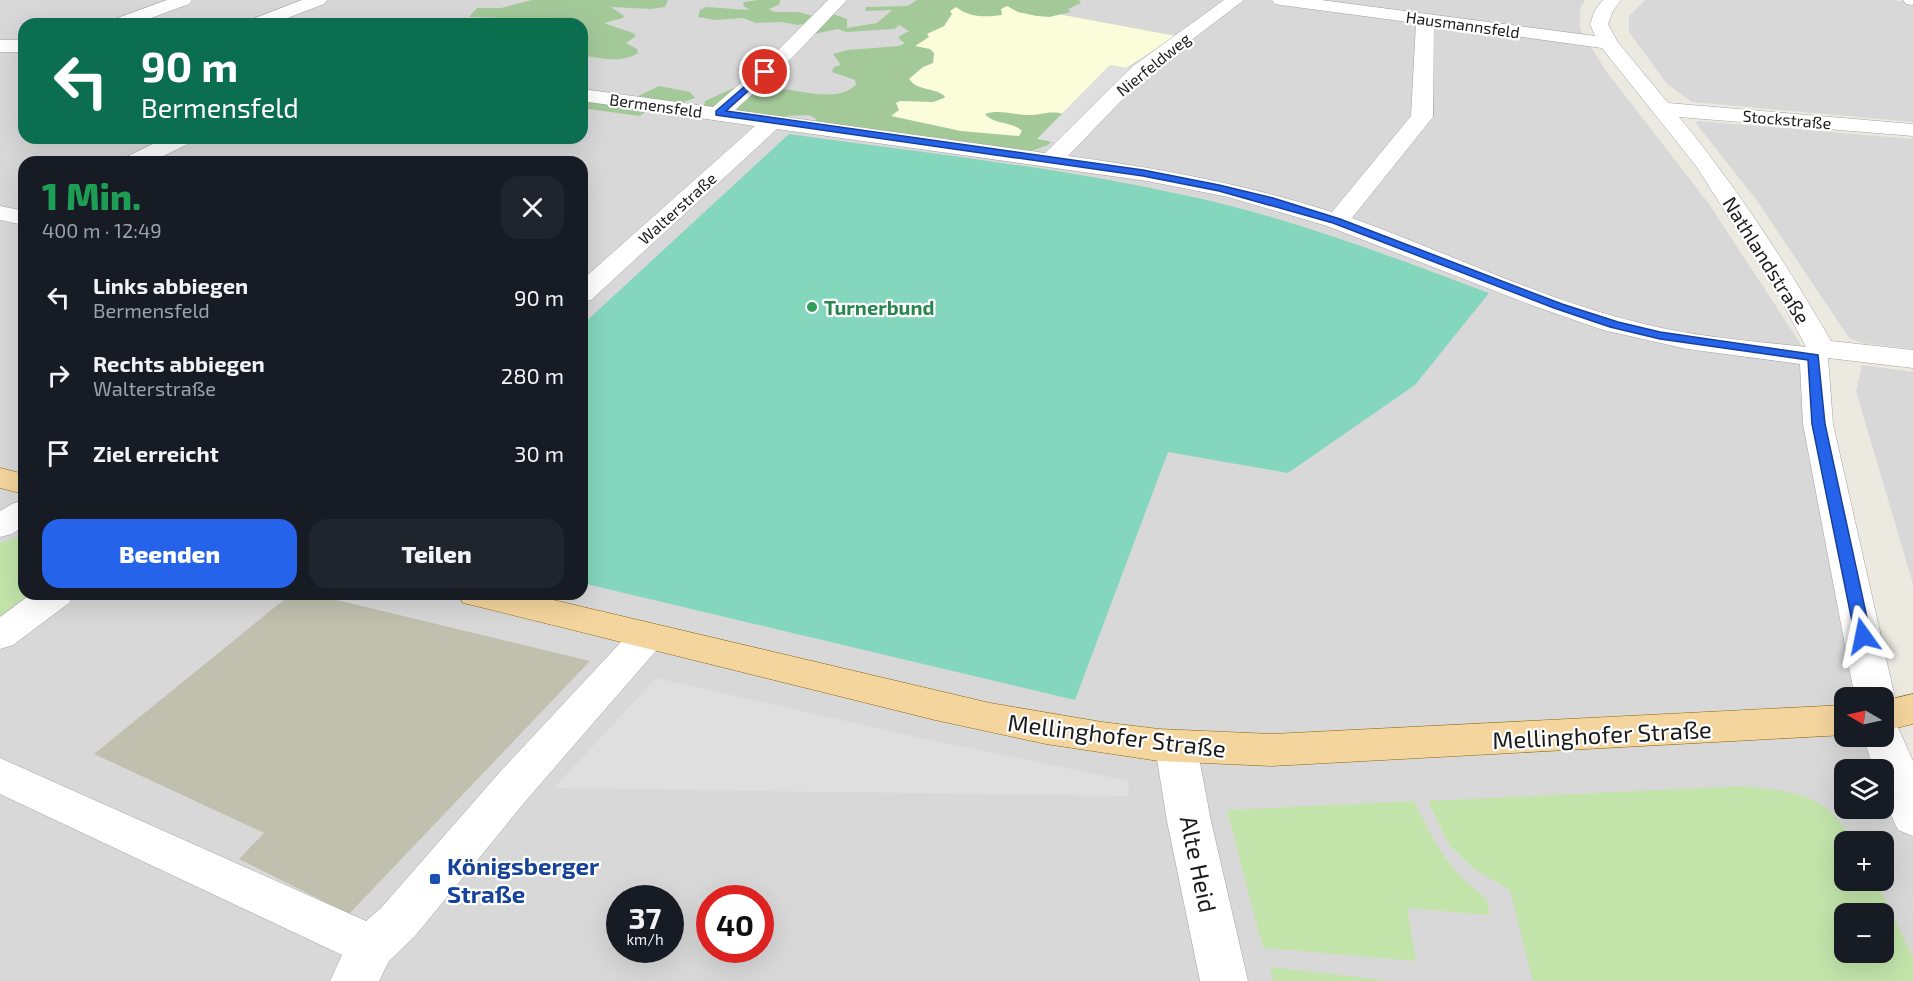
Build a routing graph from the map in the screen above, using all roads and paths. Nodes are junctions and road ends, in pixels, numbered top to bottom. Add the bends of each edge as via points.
1 (183, 0) edge
2 (318, 0) edge
3 (838, 0) edge
4 (1235, 0) edge
5 (1281, 0) edge
6 (1612, 0) edge
7 (134, 18) edge
8 (272, 18) edge
9 (1425, 19) junction
10 (1608, 44) junction
11 (0, 46) edge
12 (18, 46) edge
13 (588, 96) edge
14 (1661, 109) junction
15 (719, 113) junction
16 (772, 122) junction
17 (1913, 130) edge
18 (170, 144) edge
19 (146, 156) edge
20 (1051, 160) junction
21 (0, 213) edge
22 (18, 217) edge
23 (1337, 221) junction
24 (592, 274) edge
25 (1818, 352) junction
26 (1913, 359) edge
27 (0, 478) edge
28 (18, 482) edge
29 (18, 515) edge
30 (0, 526) edge
31 (48, 600) edge
32 (501, 600) edge
33 (0, 636) edge
34 (648, 636) junction
35 (1873, 687) edge
36 (1913, 709) edge
37 (1894, 714) edge
38 (1834, 721) edge
39 (1176, 747) junction
40 (1888, 747) edge
41 (4, 782) edge
42 (1913, 818) edge
43 (363, 964) edge
44 (1224, 981) edge

1 - 7 street
2 - 8 street
3 - 15 street
4 - 20 street, Nierfeldweg via 1140,70
5 - 9 street, Hausmannsfeld
6 - 10 street, Nathlandstraße via 1599,24
9 - 10 street, Hausmannsfeld
9 - 23 street via 1422,117
10 - 14 street, Nathlandstraße
11 - 12 street
13 - 15 street, Bermensfeld
14 - 17 street, Stockstraße
14 - 25 street, Nathlandstraße via 1705,163 1792,296
15 - 16 street, Bermensfeld
16 - 20 street, Bermensfeld
16 - 24 street, Walterstraße
18 - 19 street
20 - 23 street, Bermensfeld via 1192,182
21 - 22 street
23 - 25 street, Bermensfeld via 1614,325 1660,335
25 - 26 street, Bermensfeld
25 - 35 street, Nathlandstraße via 1818,424
27 - 28 main road
29 - 30 street
31 - 33 street
32 - 34 main road, Mellinghofer Straße
34 - 39 main road, Mellinghofer Straße via 1007,722
34 - 43 street via 514,785
36 - 37 main road
38 - 39 main road, Mellinghofer Straße via 1272,750
39 - 44 street, Alte Heid
40 - 42 street
41 - 43 street

